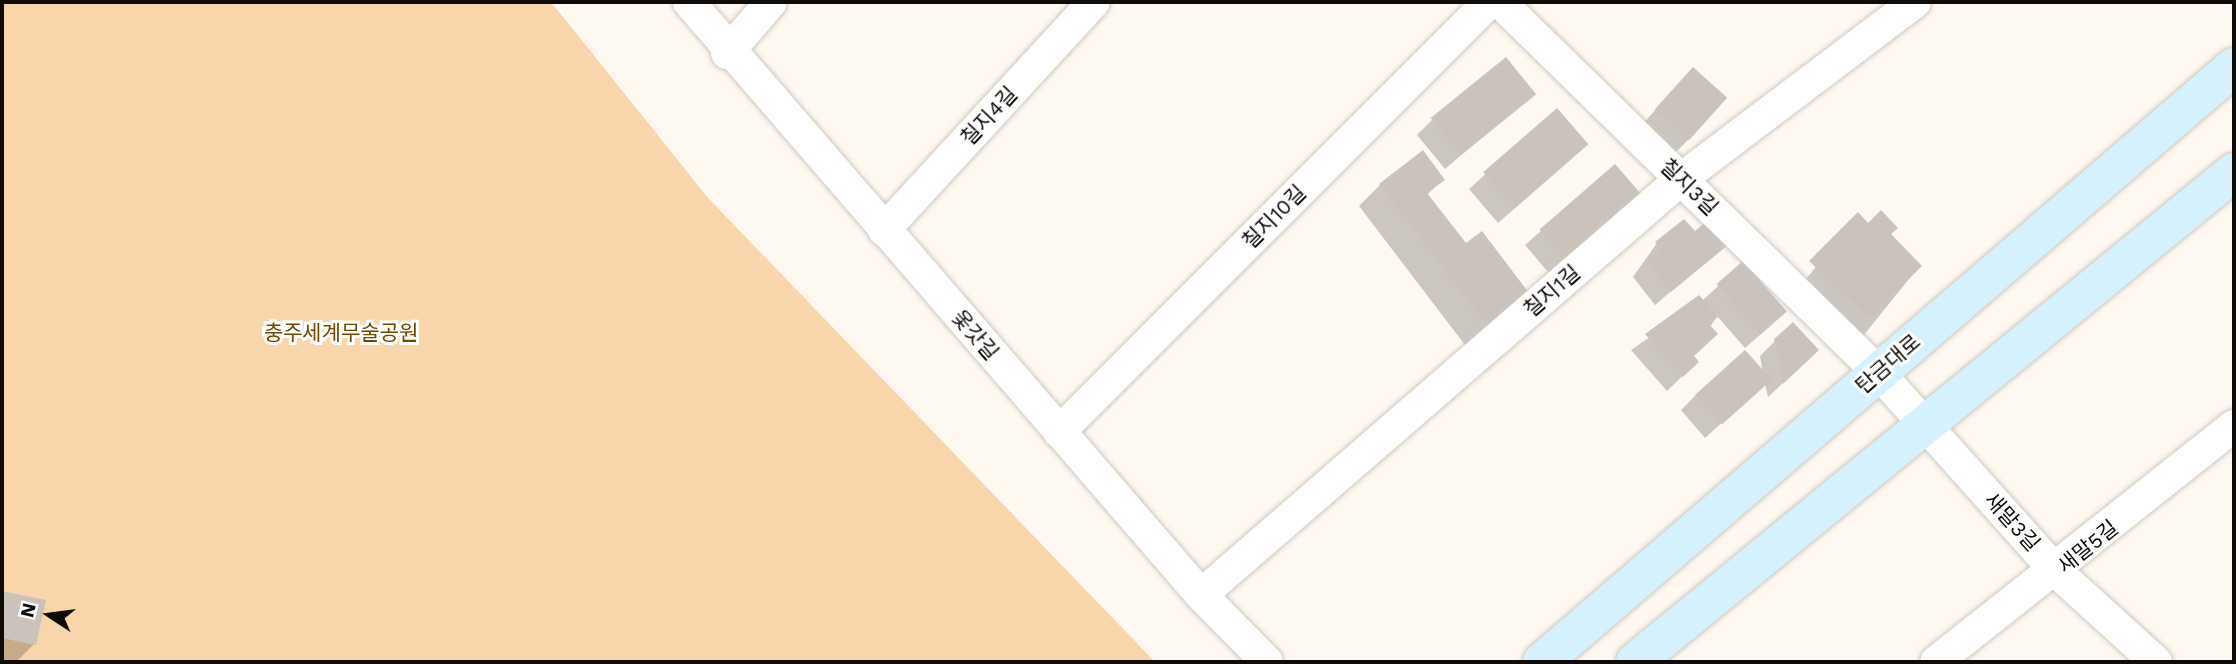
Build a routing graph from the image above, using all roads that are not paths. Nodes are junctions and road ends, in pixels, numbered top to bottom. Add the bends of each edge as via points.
1 (689, 2) edge
2 (771, 2) edge
3 (1094, 2) edge
4 (1489, 2) edge
5 (1500, 2) edge
6 (1915, 2) edge
7 (727, 53) junction
8 (2234, 67) edge
9 (2234, 172) edge
10 (1681, 179) junction
11 (884, 230) junction
12 (1878, 372) junction
13 (1926, 422) junction
14 (2234, 426) edge
15 (1059, 432) junction
16 (2057, 572) junction
17 (1200, 595) junction
18 (1267, 662) edge
19 (1542, 662) edge
20 (1635, 662) edge
21 (1936, 662) edge
22 (2156, 662) edge

1 - 7 street, 옻갓길
2 - 7 street
3 - 11 street, 칠지4길
4 - 15 street, 칠지10길
5 - 10 street, 칠지3길
6 - 10 street, 칠지1길
7 - 11 street, 옻갓길
8 - 12 main road, 탄금대로
9 - 13 main road
10 - 12 street, 칠지3길
10 - 17 street, 칠지1길
11 - 15 street, 옻갓길
12 - 13 street, 새말3길
12 - 19 main road, 탄금대로
13 - 16 street, 새말3길
13 - 20 main road
14 - 16 street, 새말5길
15 - 17 street, 옻갓길
16 - 21 street, 새말5길
16 - 22 street, 새말3길
17 - 18 street, 옻갓길

